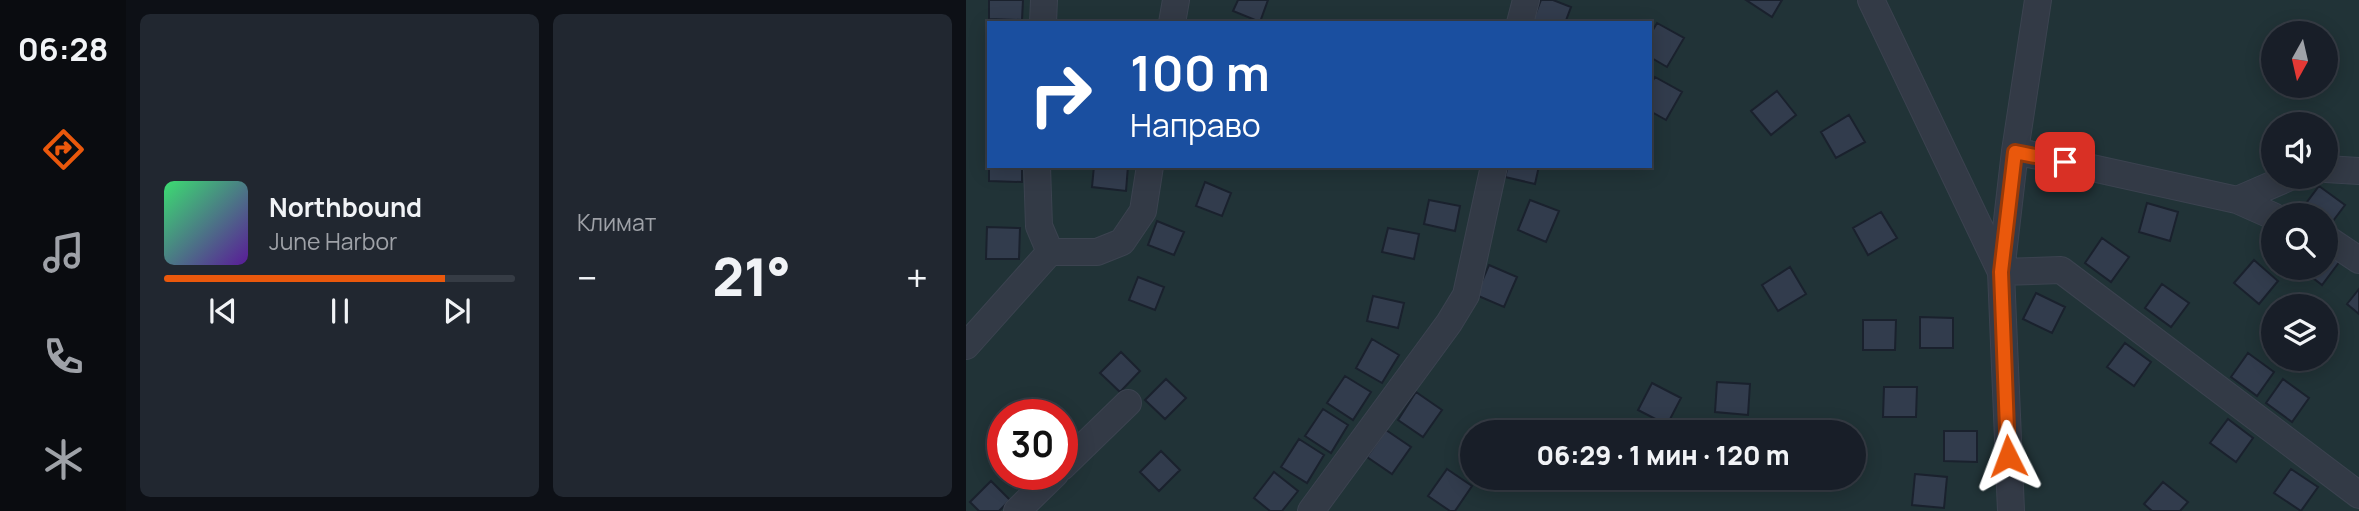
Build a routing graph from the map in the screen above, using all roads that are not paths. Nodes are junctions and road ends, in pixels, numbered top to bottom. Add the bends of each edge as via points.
1 (1044, 0) edge
2 (1176, 0) edge
3 (1526, 0) edge
4 (1871, 0) edge
5 (2038, 0) edge
6 (1043, 21) edge
7 (1172, 21) edge
8 (1521, 21) edge
9 (2015, 152) junction
10 (1037, 168) edge
11 (1150, 168) edge
12 (1493, 168) edge
13 (2338, 170) edge
14 (2359, 172) edge
15 (2262, 189) edge
16 (2237, 200) junction
17 (2261, 211) edge
18 (2338, 246) edge
19 (1049, 252) junction
20 (2359, 260) edge
21 (2001, 272) junction
22 (966, 346) edge
23 (1128, 403) dead end
24 (1078, 451) edge
25 (1039, 490) edge
26 (2359, 495) edge
27 (1017, 511) edge
28 (1311, 511) edge
29 (2011, 511) edge

1 - 6 street
2 - 7 street
3 - 8 street
4 - 21 street
5 - 9 street
9 - 16 street
9 - 21 street
10 - 19 street via 1039,226
11 - 19 street via 1143,211 1122,242 1097,252
12 - 28 street via 1466,295
13 - 14 street
15 - 16 street
16 - 17 street
18 - 20 street
19 - 22 street
21 - 26 street via 2061,270
21 - 29 street
23 - 24 street
25 - 27 street

